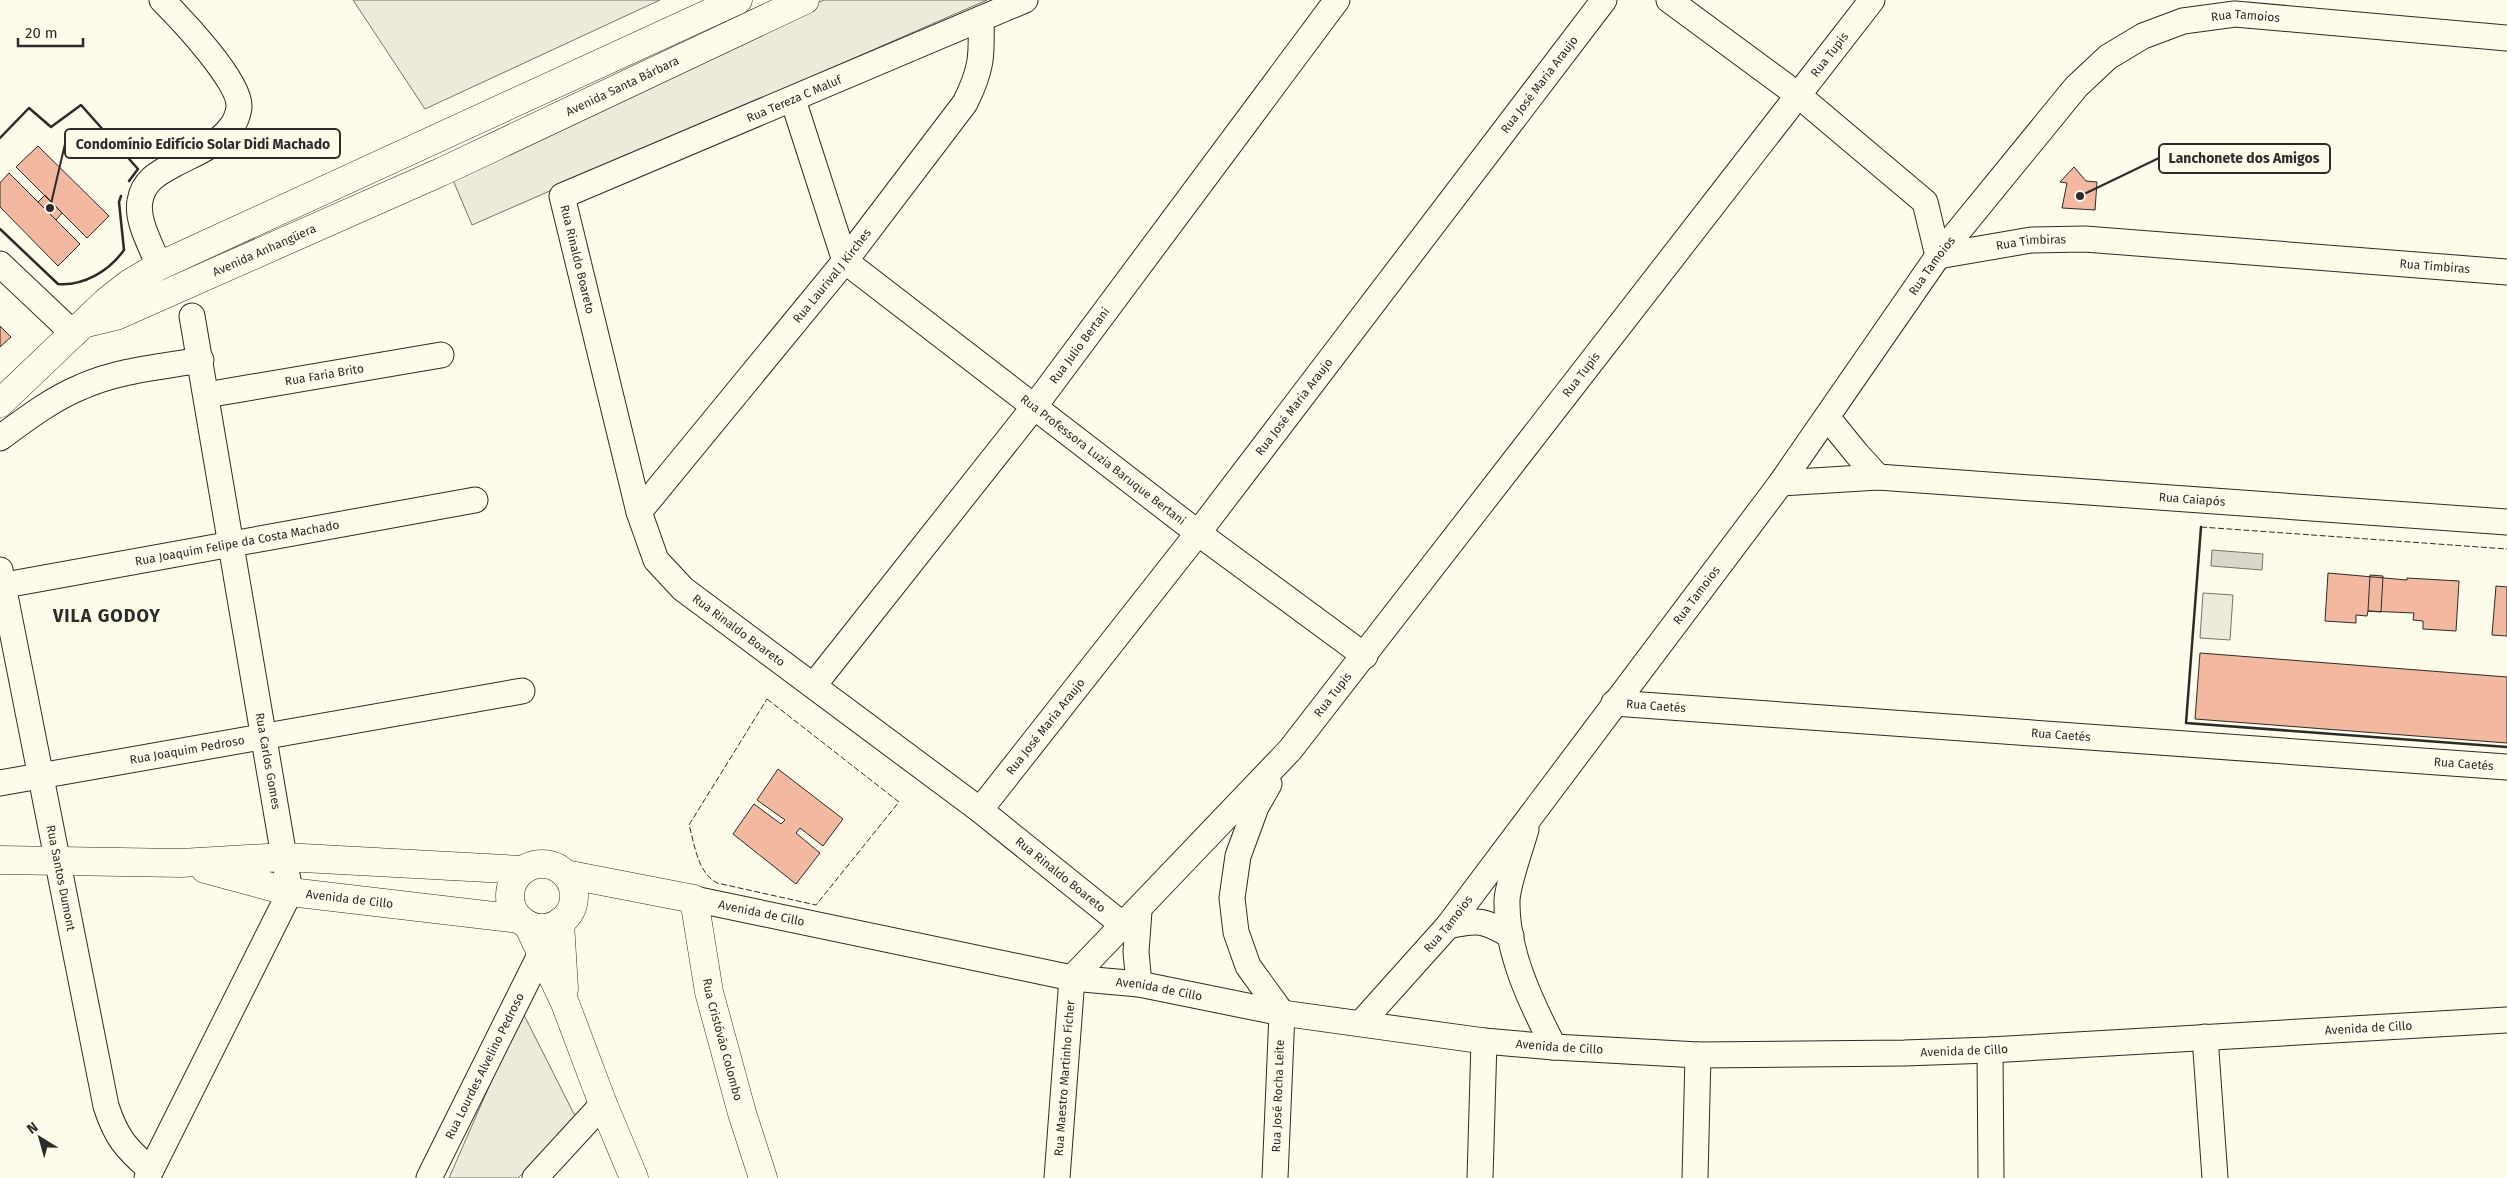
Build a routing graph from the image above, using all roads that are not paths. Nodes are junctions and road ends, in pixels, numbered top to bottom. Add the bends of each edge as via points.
1 (162, 0) edge
2 (738, 0) edge
3 (805, 0) edge
4 (1025, 0) edge
5 (1337, 0) edge
6 (1604, 0) edge
7 (1669, 0) edge
8 (1847, 0) edge
9 (1872, 0) edge
10 (982, 19) junction
11 (1845, 32) junction
12 (2507, 38) edge
13 (1798, 95) junction
14 (793, 100) junction
15 (441, 172) joint
16 (562, 196) joint
17 (1938, 256) junction
18 (845, 261) junction
19 (0, 264) edge
20 (160, 266) junction
21 (2507, 272) edge
22 (192, 316) dead end
23 (80, 329) junction
24 (441, 355) dead end
25 (201, 360) junction
26 (206, 395) junction
27 (0, 403) edge
28 (1034, 407) junction
29 (1827, 417) junction
30 (0, 438) edge
31 (1878, 477) junction
32 (1782, 482) junction
33 (475, 500) dead end
34 (639, 512) junction
35 (2507, 522) edge
36 (1198, 533) junction
37 (231, 544) junction
38 (1, 581) edge
39 (1365, 656) junction
40 (814, 685) junction
41 (522, 691) dead end
42 (1614, 703) junction
43 (264, 737) junction
44 (1290, 750) junction
45 (2507, 767) edge
46 (41, 776) junction
47 (0, 783) edge
48 (980, 810) junction
49 (1529, 817) junction
50 (1215, 829) junction
51 (1238, 856) junction
52 (284, 857) junction
53 (0, 860) edge
54 (57, 860) junction
55 (182, 863) junction
56 (523, 870) junction
57 (565, 874) junction
58 (626, 886) junction
59 (290, 892) junction
60 (694, 899) junction
61 (1131, 918) junction
62 (564, 919) junction
63 (524, 922) junction
64 (1448, 926) junction
65 (1511, 936) junction
66 (541, 954) junction
67 (1072, 978) junction
68 (1139, 984) junction
69 (565, 1003) junction
70 (1282, 1013) junction
71 (2507, 1020) edge
72 (1361, 1023) junction
73 (2204, 1037) junction
74 (1484, 1041) junction
75 (1554, 1046) junction
76 (1990, 1050) junction
77 (1698, 1055) junction
78 (603, 1104) junction
79 (149, 1174) edge
80 (429, 1178) edge
81 (535, 1178) edge
82 (634, 1178) edge
83 (763, 1178) edge
84 (1057, 1178) edge
85 (1275, 1178) edge
86 (1480, 1178) edge
87 (1695, 1178) edge
88 (1991, 1178) edge
89 (2215, 1178) edge

1 - 20 street via 184,22 232,84 240,106 233,126 219,140 155,175 144,187 139,202 143,223
2 - 20 main road, Avenida Anhangüera
3 - 15 main road, Avenida Santa Bárbara
4 - 10 street, Rua Tereza C Maluf
5 - 28 street, Rua Julio Bertani
6 - 36 street, Rua José Maria Araujo
7 - 13 street
8 - 11 street
9 - 11 street, Rua Tupis
10 - 14 street, Rua Tereza C Maluf
10 - 18 street, Rua Laurival J Kirches via 982,54 977,79 965,103
11 - 13 street, Rua Tupis
12 - 17 street, Rua Tamoios via 2235,14 2184,20 2143,36 2108,57 2076,87
13 - 17 street via 1925,202
13 - 39 street, Rua Tupis
14 - 16 street, Rua Tereza C Maluf
14 - 18 street
15 - 23 main road, Avenida Anhangüera
16 - 34 street, Rua Rinaldo Boareto
17 - 21 street, Rua Timbiras via 2032,240 2085,239
17 - 29 street, Rua Tamoios
18 - 28 street, Rua Professora Luzia Baruque Bertani
18 - 34 street, Rua Laurival J Kirches
19 - 23 street
20 - 23 main road, Avenida Anhangüera via 107,301
22 - 25 street, Rua Carlos Gomes
23 - 27 main road, Avenida Anhangüera
24 - 26 street, Rua Faria Brito
25 - 26 street, Rua Carlos Gomes
25 - 30 street via 120,374 82,386 46,405
26 - 37 street, Rua Carlos Gomes
28 - 36 street, Rua Professora Luzia Baruque Bertani
28 - 40 street, Rua Julio Bertani
29 - 31 street
29 - 32 street, Rua Tamoios
31 - 32 street, Rua Caiapós
31 - 35 street, Rua Caiapós
32 - 42 street, Rua Tamoios
33 - 37 street, Rua Joaquim Felipe da Costa Machado
34 - 40 street, Rua Rinaldo Boareto via 656,560 683,589
36 - 39 street, Rua Professora Luzia Baruque Bertani
36 - 48 street, Rua José Maria Araujo
37 - 38 street, Rua Joaquim Felipe da Costa Machado
37 - 43 street, Rua Carlos Gomes
38 - 46 street, Rua Santos Dumont
39 - 44 street, Rua Tupis
40 - 48 street, Rua Rinaldo Boareto
41 - 43 street, Rua Joaquim Pedroso
42 - 45 street, Rua Caetés
42 - 49 street, Rua Tamoios
43 - 46 street, Rua Joaquim Pedroso
43 - 52 street, Rua Carlos Gomes
44 - 50 street, Rua Tupis
44 - 51 street, Rua Tupis via 1256,807
46 - 47 street, Rua Joaquim Pedroso
46 - 54 street, Rua Santos Dumont
48 - 61 street, Rua Rinaldo Boareto
49 - 64 street, Rua Tamoios
49 - 65 street, Rua Tamoios via 1507,899
50 - 51 street via 1234,845
50 - 61 street, Rua Tupis
51 - 70 street, Rua Tupis via 1232,898 1236,932 1248,966
52 - 55 main road, Avenida de Cillo
52 - 56 main road, Avenida de Cillo
52 - 59 street, Rua Carlos Gomes
53 - 54 main road, Avenida de Cillo
54 - 55 main road, Avenida de Cillo
54 - 79 street, Rua Santos Dumont via 113,1130
55 - 59 main road, Avenida de Cillo
56 - 57 main road via 549,865
56 - 63 main road via 510,889 510,900 514,911
57 - 58 main road, Avenida de Cillo
57 - 62 main road via 574,894
58 - 60 main road, Avenida de Cillo
58 - 62 main road via 602,895
59 - 63 main road, Avenida de Cillo
59 - 79 street
60 - 67 street, Avenida de Cillo
60 - 83 main road, Rua Cristóvão Colombo via 710,992
61 - 67 street, Rua Tupis
61 - 68 street
62 - 63 main road via 550,927 539,928
62 - 69 main road
63 - 66 main road
64 - 65 street via 1474,920 1490,923
64 - 72 street, Rua Tamoios
65 - 75 street, Rua Tamoios via 1525,985
66 - 69 main road
66 - 80 street, Rua Lourdes Alvelino Pedroso
67 - 68 street, Avenida de Cillo
67 - 84 street, Rua Maestro Martinho Ficher
68 - 70 street, Avenida de Cillo
69 - 78 main road
70 - 72 street, Avenida de Cillo
70 - 85 street, Rua José Rocha Leite
71 - 73 street, Avenida de Cillo
72 - 74 street, Avenida de Cillo
73 - 76 street, Avenida de Cillo
73 - 89 street
74 - 75 street, Avenida de Cillo
74 - 86 street
75 - 77 street, Avenida de Cillo
76 - 77 street, Avenida de Cillo
76 - 88 street
77 - 87 street
78 - 81 street
78 - 82 main road

